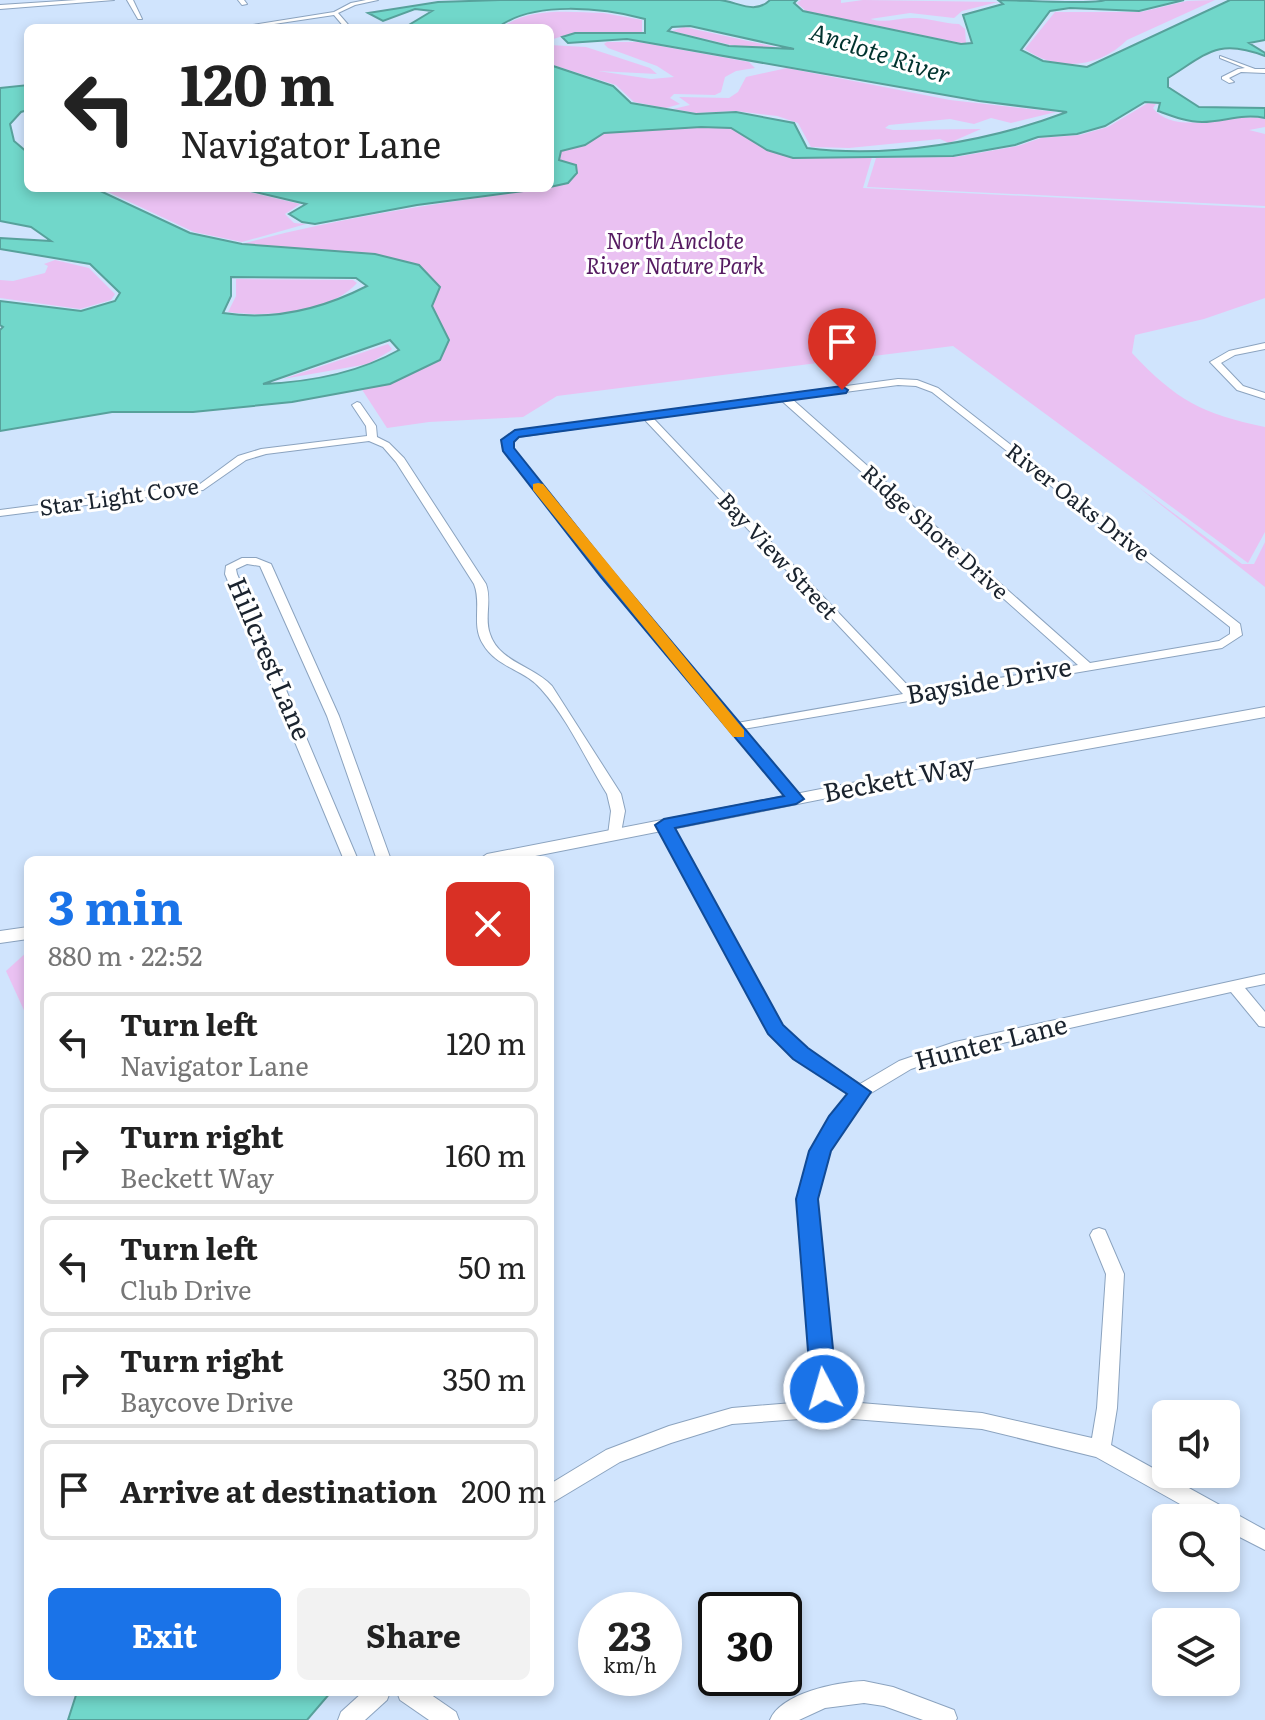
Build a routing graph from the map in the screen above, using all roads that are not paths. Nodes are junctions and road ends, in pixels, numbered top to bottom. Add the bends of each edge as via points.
1 (110, 0) edge
2 (130, 0) edge
3 (375, 0) edge
4 (0, 7) edge
5 (335, 13) junction
6 (140, 18) dead end
7 (263, 24) edge
8 (344, 24) edge
9 (1222, 57) dead end
10 (1256, 70) junction
11 (1265, 71) edge
12 (1231, 82) dead end
13 (1265, 346) edge
14 (1265, 396) edge
15 (785, 398) junction
16 (357, 405) dead end
17 (647, 417) junction
18 (372, 438) junction
19 (0, 513) edge
20 (1236, 626) joint
21 (1085, 665) junction
22 (910, 695) junction
23 (1265, 712) edge
24 (733, 727) junction
25 (796, 799) junction
26 (664, 825) junction
27 (615, 835) junction
28 (349, 856) edge
29 (382, 856) edge
30 (507, 856) edge
31 (24, 934) edge
32 (0, 937) edge
33 (1265, 979) edge
34 (1235, 986) junction
35 (1265, 1022) edge
36 (860, 1092) junction
37 (1099, 1235) dead end
38 (827, 1409) junction
39 (1100, 1449) junction
40 (554, 1493) edge
41 (1265, 1541) edge
42 (375, 1696) edge
43 (414, 1696) edge
44 (946, 1718) edge
45 (349, 1720) edge
46 (448, 1720) edge
47 (781, 1720) edge

1 - 4 street
2 - 6 street
3 - 5 street
5 - 7 street
5 - 8 street
9 - 10 street
10 - 11 street
10 - 12 street via 1224,78
13 - 14 street via 1215,362 1240,388
15 - 17 street
15 - 20 street, River Oaks Drive via 898,382 935,390
15 - 21 street, Ridge Shore Drive
16 - 18 street via 371,426
17 - 22 street, Bay View Street
17 - 24 street via 515,434 507,448
18 - 19 street, Star Light Cove via 265,451 242,458 203,487
18 - 27 street via 400,460 480,584 485,594 479,622 488,643 504,662 542,681 616,798
20 - 21 street, Bayside Drive via 1236,635 1222,644
21 - 22 street, Bayside Drive
22 - 24 street, Bayside Drive
23 - 25 street, Beckett Way
24 - 25 street
25 - 26 street, Beckett Way
26 - 27 street, Beckett Way
26 - 36 street via 776,1029 800,1053
27 - 30 street, Beckett Way
28 - 29 street, Hillcrest Lane via 231,574 236,563 265,564 350,757 357,793
31 - 32 street
33 - 34 street, Hunter Lane
34 - 35 street
34 - 36 street, Hunter Lane via 955,1048 905,1065
36 - 38 street, Hunter Lane via 820,1151 807,1199
37 - 39 street via 1115,1274
38 - 39 street via 982,1421
38 - 40 street via 732,1416 669,1435 613,1456
39 - 41 street
42 - 45 street
43 - 46 street
44 - 47 street via 874,1693 832,1697

